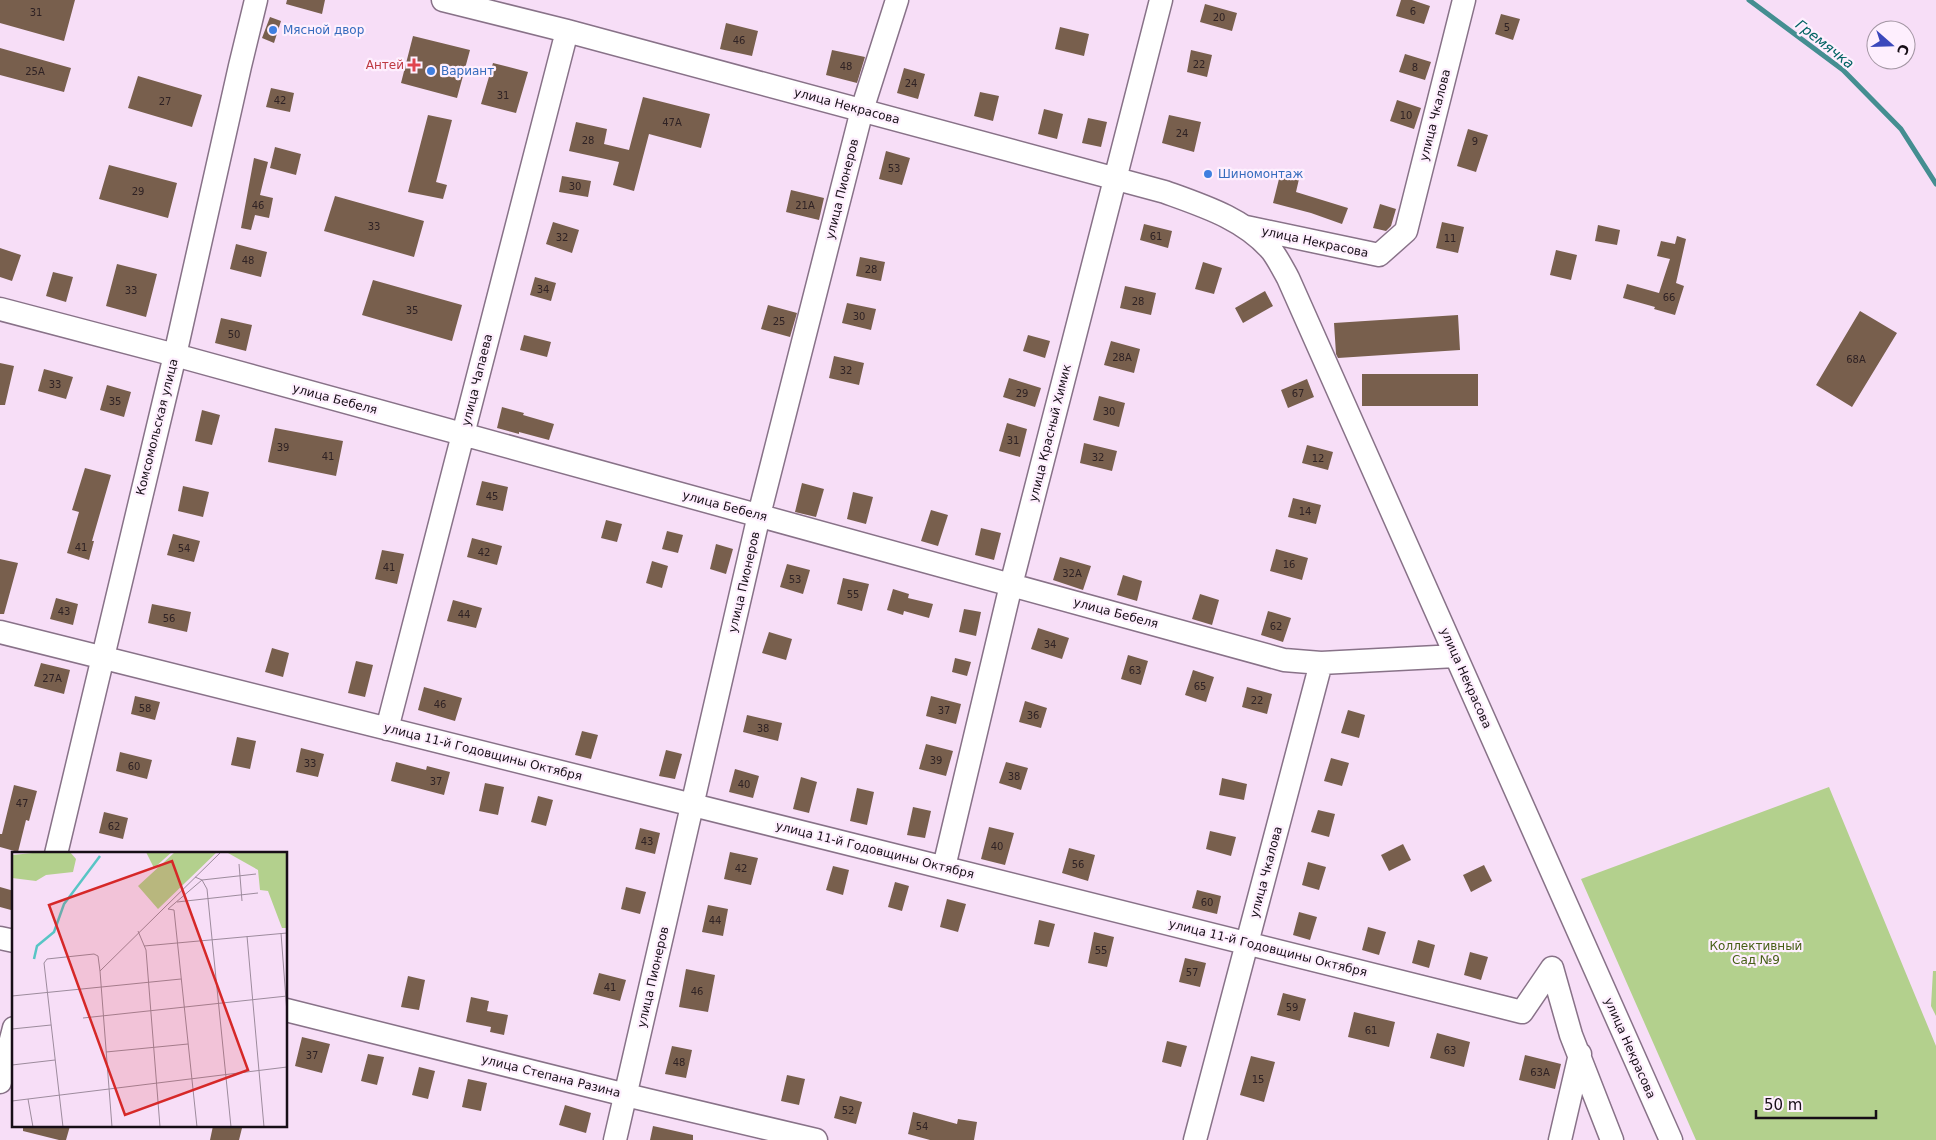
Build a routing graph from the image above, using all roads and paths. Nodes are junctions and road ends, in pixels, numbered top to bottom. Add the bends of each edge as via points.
1 (256, 0) edge
2 (442, 0) edge
3 (897, 0) edge
4 (1160, 0) edge
5 (1464, 0) edge
6 (567, 30) junction
7 (862, 110) junction
8 (1115, 178) junction
9 (1245, 227) junction
10 (1406, 231) joint
11 (0, 309) edge
12 (175, 354) junction
13 (463, 434) junction
14 (759, 515) junction
15 (1011, 585) junction
16 (0, 632) edge
17 (1456, 656) junction
18 (102, 658) junction
19 (1321, 663) junction
20 (387, 729) junction
21 (692, 805) junction
22 (56, 852) edge
23 (944, 867) junction
24 (1248, 943) junction
25 (288, 1010) edge
26 (12, 1036) edge
27 (1580, 1054) junction
28 (0, 1082) edge
29 (626, 1095) junction
30 (615, 1140) edge
31 (816, 1140) edge
32 (1195, 1140) edge
33 (1560, 1140) edge
34 (1612, 1140) edge
35 (1671, 1140) edge

1 - 12 street, Комсомольская улица
2 - 6 street, улица Некрасова
3 - 7 street, улица Пионеров
4 - 8 street, улица Красный Химик
5 - 10 street, улица Чкалова
6 - 7 street, улица Некрасова
6 - 13 street, улица Чапаева
7 - 8 street, улица Некрасова
7 - 14 street, улица Пионеров
8 - 9 street, улица Некрасова via 1212,208
8 - 15 street, улица Красный Химик
9 - 10 street, улица Некрасова via 1379,255
9 - 17 street, улица Некрасова via 1272,251 1288,278
11 - 12 street, улица Бебеля
12 - 13 street, улица Бебеля
12 - 18 street, Комсомольская улица
13 - 14 street, улица Бебеля
13 - 20 street, улица Чапаева
14 - 15 street, улица Бебеля
14 - 21 street, улица Пионеров
15 - 19 street, улица Бебеля via 1284,660
15 - 23 street, улица Красный Химик
16 - 18 street, улица 11-й Годовщины Октября
17 - 19 street, улица Бебеля
17 - 35 street, улица Некрасова
18 - 20 street, улица 11-й Годовщины Октября
18 - 22 street, Комсомольская улица
19 - 24 street, улица Чкалова
20 - 21 street, улица 11-й Годовщины Октября
21 - 23 street, улица 11-й Годовщины Октября
21 - 29 street, улица Пионеров
23 - 24 street, улица 11-й Годовщины Октября
24 - 27 street, улица 11-й Годовщины Октября via 1522,1012 1552,968 1571,1035
24 - 32 street, улица Чкалова
25 - 29 street, улица Степана Разина
26 - 28 street
27 - 33 street
27 - 34 street, улица 11-й Годовщины Октября
29 - 30 street, улица Пионеров
29 - 31 street, улица Степана Разина

